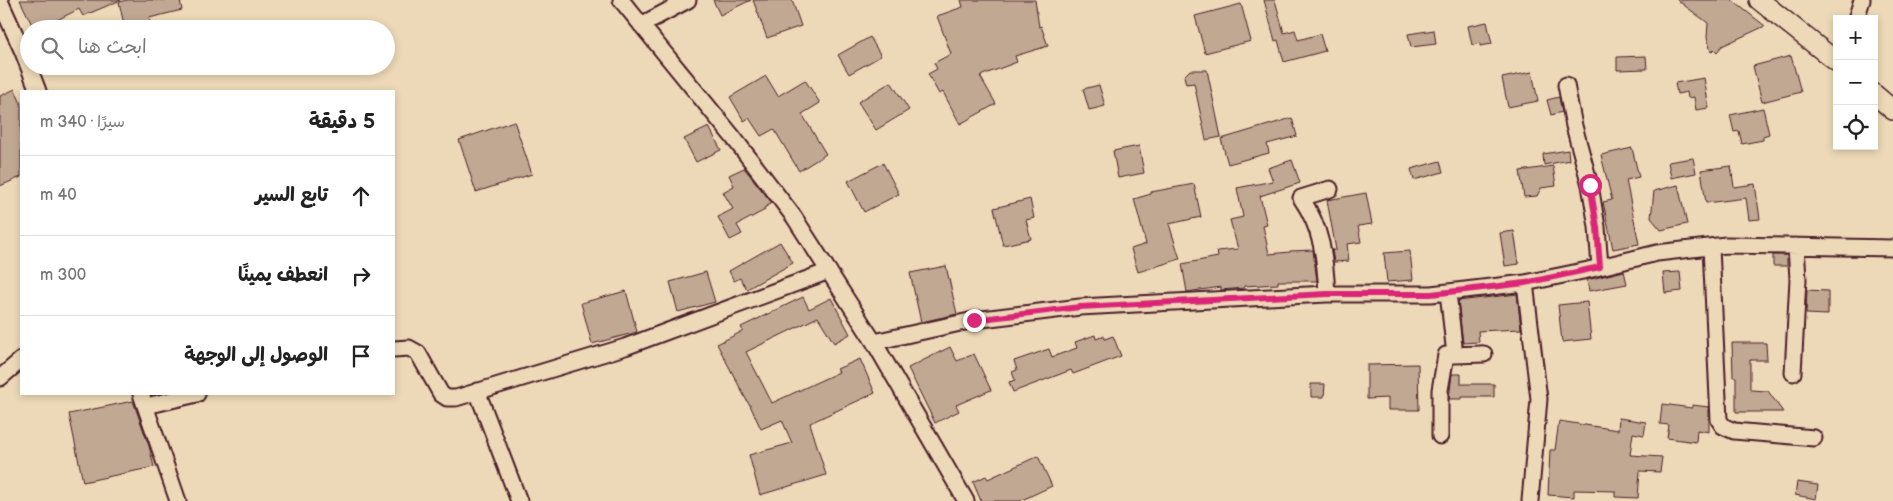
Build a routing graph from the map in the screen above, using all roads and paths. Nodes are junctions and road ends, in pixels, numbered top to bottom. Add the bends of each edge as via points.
1 (621, 0) edge
2 (688, 0) edge
3 (1759, 0) edge
4 (1862, 0) edge
5 (0, 1) edge
6 (1857, 15) edge
7 (641, 25) junction
8 (20, 45) edge
9 (1834, 60) edge
10 (32, 75) edge
11 (1566, 85) dead end
12 (38, 90) edge
13 (1878, 97) edge
14 (1893, 110) edge
15 (1330, 189) dead end
16 (1711, 246) junction
17 (1796, 246) junction
18 (1893, 248) edge
19 (1600, 267) junction
20 (829, 271) junction
21 (1525, 283) junction
22 (1448, 292) junction
23 (1327, 294) junction
24 (874, 342) junction
25 (395, 349) edge
26 (20, 361) edge
27 (1794, 373) dead end
28 (0, 378) edge
29 (477, 391) junction
30 (188, 395) edge
31 (144, 400) edge
32 (1440, 436) dead end
33 (1814, 438) dead end
34 (178, 501) edge
35 (519, 501) edge
36 (966, 501) edge
37 (1530, 501) edge

1 - 7 street
2 - 7 street
3 - 9 main road
4 - 6 street
5 - 8 street
7 - 20 street via 750,159 794,217
10 - 12 street
11 - 19 street via 1590,185
13 - 14 main road
15 - 23 street via 1301,198 1321,239
16 - 17 street
16 - 19 street via 1657,253
16 - 33 street via 1719,420 1734,431
17 - 18 street
17 - 27 street via 1798,279
19 - 21 street
20 - 24 street
20 - 29 street via 625,347
21 - 22 street
21 - 37 street via 1539,399
22 - 23 street
22 - 32 street via 1455,355 1484,354 1446,355 1440,390
23 - 24 street via 1080,307 974,320
24 - 36 street
25 - 29 street via 409,348 418,353 441,394 447,398
26 - 28 street
29 - 35 street
30 - 31 street
31 - 34 street

